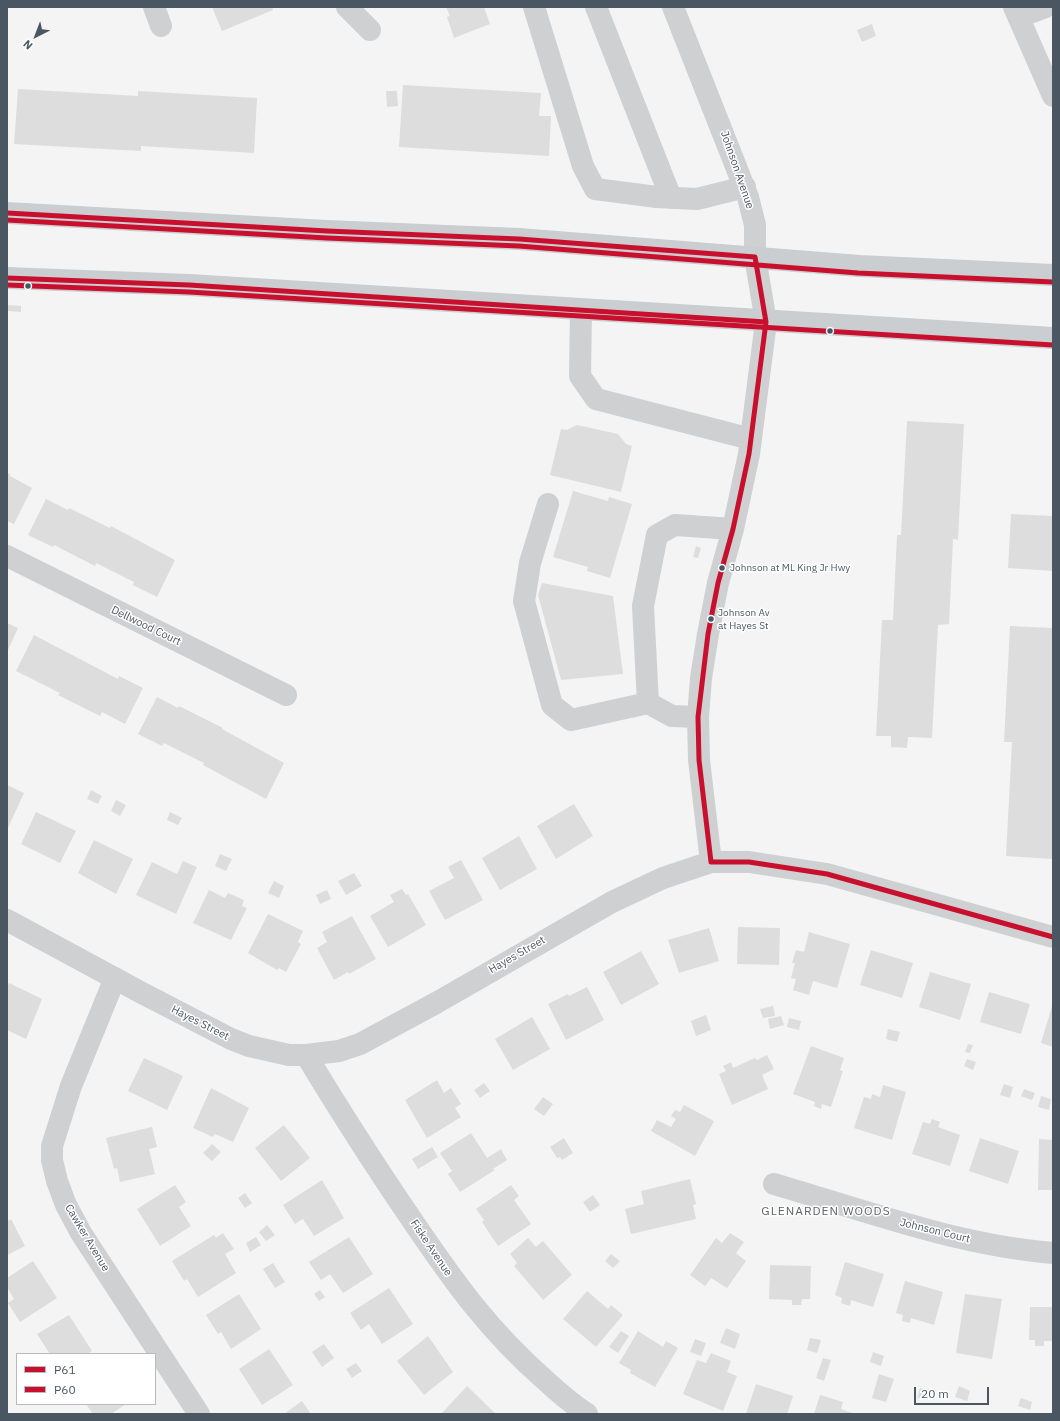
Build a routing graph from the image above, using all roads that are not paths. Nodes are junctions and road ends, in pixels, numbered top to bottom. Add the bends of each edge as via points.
1 (348, 7) edge
2 (534, 7) edge
3 (596, 7) edge
4 (673, 7) edge
5 (1046, 7) edge
6 (1016, 12) edge
7 (370, 30) dead end
8 (1053, 96) edge
9 (745, 186) junction
10 (671, 198) junction
11 (7, 213) edge
12 (755, 257) junction
13 (1053, 275) edge
14 (7, 278) edge
15 (581, 310) junction
16 (766, 322) junction
17 (1053, 338) edge
18 (752, 438) junction
19 (548, 504) dead end
20 (733, 529) junction
21 (7, 556) edge
22 (286, 695) dead end
23 (648, 703) junction
24 (698, 718) junction
25 (711, 862) junction
26 (7, 920) edge
27 (1053, 937) edge
28 (115, 978) junction
29 (306, 1055) junction
30 (774, 1184) dead end
31 (1053, 1253) edge
32 (199, 1414) edge
33 (587, 1414) edge

1 - 7 street
2 - 10 street via 583,166 596,189
3 - 10 street
4 - 9 street, Johnson Avenue
5 - 6 street
6 - 8 street
9 - 10 street via 698,199
9 - 12 street, Johnson Avenue via 755,225
11 - 12 main road via 327,231 519,238
12 - 13 main road via 859,266
12 - 16 street, Johnson Avenue
14 - 15 main road via 189,285
15 - 16 main road
15 - 18 street via 580,376 596,400
16 - 17 main road
16 - 18 street, Johnson Avenue
18 - 20 street, Johnson Avenue
19 - 23 street via 530,563 524,601 552,705 571,720
20 - 23 street via 675,525 657,535 643,606
20 - 24 street, Johnson Avenue via 718,583 708,634
21 - 22 street, Dellwood Court
23 - 24 street via 672,716
24 - 25 street, Johnson Avenue via 699,760
25 - 27 street, Hayes Street via 749,862 827,874
25 - 29 street, Hayes Street via 663,878 612,902 360,1044 339,1051
26 - 28 street, Hayes Street
28 - 29 street, Hayes Street via 231,1039 249,1046
28 - 32 street, Cawker Avenue via 71,1086 52,1146 52,1160 66,1205 81,1233
29 - 33 street, Fiske Avenue via 388,1186 461,1291 515,1354
30 - 31 street, Johnson Court via 955,1237

